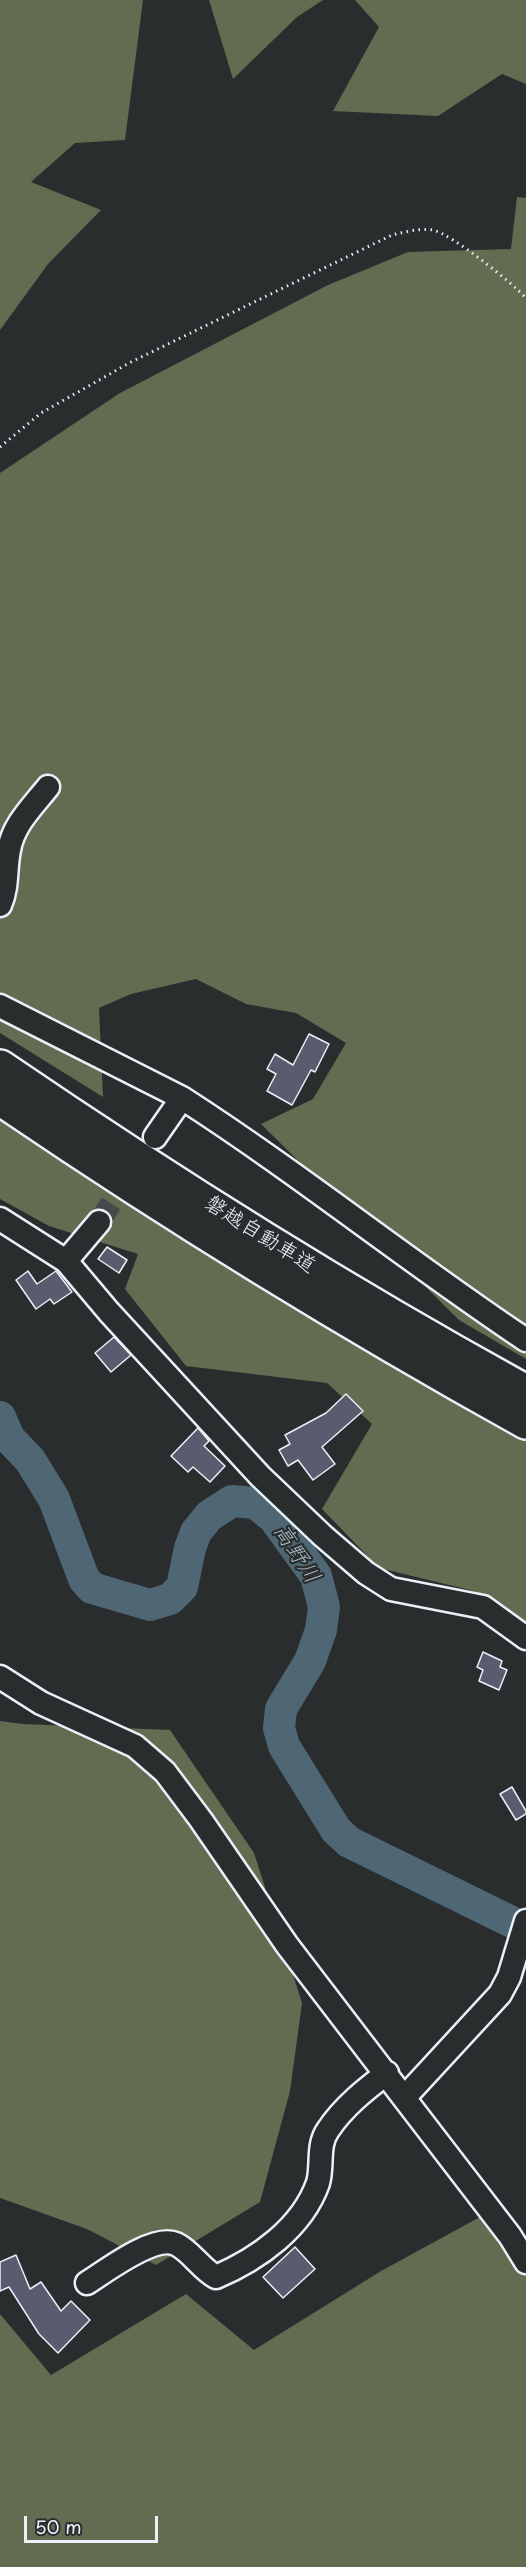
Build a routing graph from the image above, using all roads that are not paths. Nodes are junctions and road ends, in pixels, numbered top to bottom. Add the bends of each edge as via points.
1 (48, 788) dead end
2 (0, 905) edge
3 (0, 1006) edge
4 (0, 1067) edge
5 (0, 1098) edge
6 (182, 1098) junction
7 (155, 1137) dead end
8 (0, 1219) edge
9 (99, 1222) tunnel mouth
10 (66, 1261) junction
11 (526, 1340) edge
12 (526, 1392) edge
13 (526, 1422) edge
14 (526, 1638) edge
15 (0, 1677) edge
16 (526, 1921) edge
17 (387, 2073) junction
18 (404, 2098) junction
19 (526, 2262) edge
20 (87, 2283) dead end

1 - 2 street via 15,828
3 - 6 street
4 - 12 highway, 磐越自動車道 via 121,1149 314,1269
5 - 13 highway, 磐越自動車道 via 298,1291
6 - 7 street
6 - 11 street
8 - 10 street
9 - 10 street
10 - 14 street via 260,1476 366,1573 391,1589 483,1607
15 - 17 street via 41,1703 135,1746 165,1772 287,1945
16 - 18 street via 500,1994
17 - 18 street
17 - 20 street via 360,2094 327,2131 318,2182 293,2226 237,2268 216,2277 177,2245 164,2241
18 - 19 street

